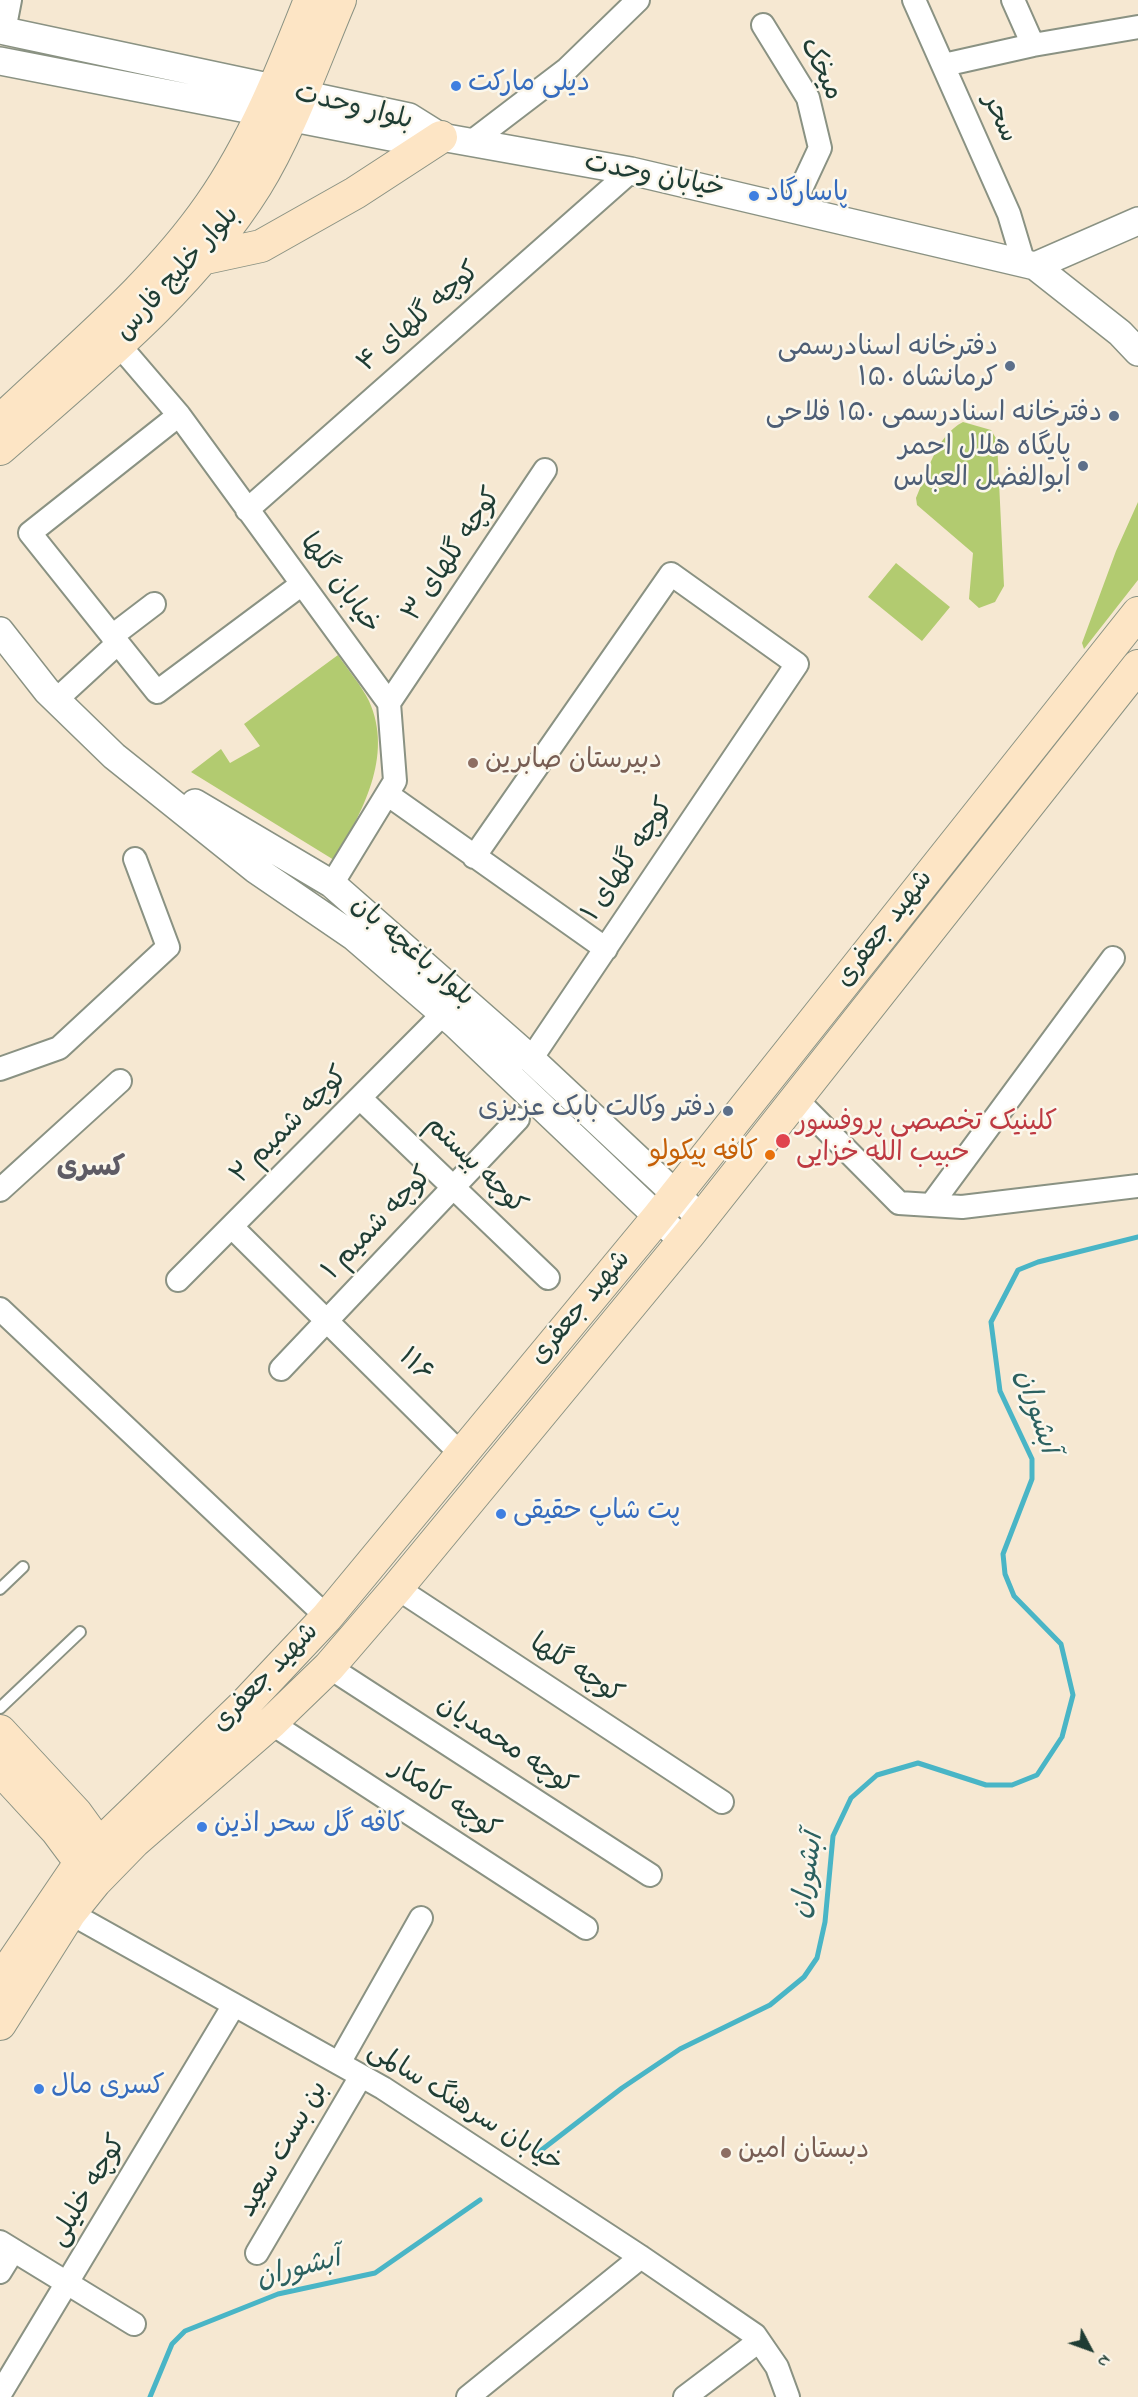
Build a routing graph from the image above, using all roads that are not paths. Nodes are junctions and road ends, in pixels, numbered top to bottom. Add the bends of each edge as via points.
1 (10, 0) edge
2 (310, 0) edge
3 (340, 0) edge
4 (638, 0) edge
5 (914, 0) edge
6 (1013, 0) edge
7 (763, 25) dead end
8 (1138, 27) edge
9 (2, 30) edge
10 (1033, 45) junction
11 (0, 61) edge
12 (944, 65) junction
13 (282, 103) junction
14 (455, 140) junction
15 (631, 171) junction
16 (792, 208) junction
17 (1138, 221) edge
18 (201, 259) junction
19 (1030, 265) junction
20 (119, 345) junction
21 (1138, 352) edge
22 (179, 415) junction
23 (0, 421) edge
24 (0, 449) edge
25 (545, 470) dead end
26 (247, 510) junction
27 (302, 585) junction
28 (154, 604) dead end
29 (1138, 613) edge
30 (0, 631) edge
31 (115, 640) junction
32 (1138, 666) edge
33 (56, 700) junction
34 (389, 703) junction
35 (114, 756) junction
36 (387, 794) junction
37 (474, 856) junction
38 (135, 859) dead end
39 (332, 884) junction
40 (606, 949) junction
41 (1113, 958) dead end
42 (443, 1014) junction
43 (531, 1059) junction
44 (0, 1069) edge
45 (120, 1081) dead end
46 (360, 1098) junction
47 (795, 1098) junction
48 (518, 1119) dead end
49 (1138, 1170) edge
50 (454, 1187) junction
51 (1130, 1188) edge
52 (0, 1190) edge
53 (657, 1197) junction
54 (931, 1205) junction
55 (232, 1227) junction
56 (692, 1229) junction
57 (548, 1278) dead end
58 (178, 1280) dead end
59 (0, 1309) edge
60 (327, 1320) junction
61 (281, 1369) dead end
62 (461, 1454) junction
63 (23, 1567) dead end
64 (397, 1588) junction
65 (0, 1589) edge
66 (327, 1617) junction
67 (80, 1632) dead end
68 (329, 1667) junction
69 (0, 1708) edge
70 (271, 1723) junction
71 (0, 1731) edge
72 (0, 1769) edge
73 (722, 1802) dead end
74 (97, 1863) junction
75 (650, 1875) dead end
76 (60, 1908) junction
77 (421, 1918) dead end
78 (586, 1928) dead end
79 (0, 1981) edge
80 (234, 2005) junction
81 (0, 2024) edge
82 (339, 2063) junction
83 (361, 2076) junction
84 (7, 2247) edge
85 (257, 2253) dead end
86 (641, 2257) junction
87 (0, 2272) edge
88 (69, 2284) junction
89 (134, 2324) dead end
90 (759, 2341) junction
91 (0, 2394) edge
92 (468, 2397) edge
93 (686, 2397) edge
94 (788, 2397) edge

1 - 9 street
2 - 13 main road, بلوار خلیج فارس
3 - 13 main road, بلوار خلیج فارس
4 - 14 street via 567,69
5 - 12 street, سحر
6 - 10 street
7 - 16 street, میخک via 808,98 820,148
8 - 10 street
9 - 13 street, بلوار وحدت
10 - 12 street
11 - 13 street, بلوار وحدت
12 - 19 street, سحر
13 - 14 street, بلوار وحدت via 396,138
13 - 18 main road, بلوار خلیج فارس via 256,186
13 - 23 main road, بلوار خلیج فارس via 210,204 155,272
14 - 15 street, خیابان وحدت
14 - 18 main road via 261,246
15 - 16 street, خیابان وحدت
15 - 26 street, کوچه گلهای ۴
16 - 19 street, خیابان وحدت
17 - 19 street
18 - 20 main road, بلوار خلیج فارس
19 - 21 street via 1120,333
20 - 22 street, خیابان گلها
20 - 24 main road, بلوار خلیج فارس
22 - 26 street, خیابان گلها
22 - 31 street via 30,533
25 - 34 street, کوچه گلهای ۳
26 - 27 street, خیابان گلها
27 - 31 street via 157,692
27 - 34 street, خیابان گلها
28 - 31 street
29 - 53 main road, شهید جعفری
30 - 33 street, بلوار باغچه بان
31 - 33 street
32 - 47 main road, شهید جعفری
33 - 35 street, بلوار باغچه بان
34 - 36 street via 395,781
35 - 39 street, بلوار باغچه بان
35 - 42 street, بلوار باغچه بان via 255,869 353,936
36 - 37 street
36 - 39 street
37 - 40 street
37 - 40 street, کوچه گلهای ۱ via 671,574 797,664
38 - 44 street via 168,947 59,1048
39 - 43 street, بلوار باغچه بان
40 - 43 street, کوچه گلهای ۱
41 - 54 street
42 - 46 street, کوچه شمیم ۲
42 - 53 street, بلوار باغچه بان
43 - 53 street, بلوار باغچه بان
45 - 52 street
46 - 50 street, کوچه بیستم
46 - 55 street, کوچه شمیم ۲
47 - 54 street via 899,1203
47 - 56 main road, شهید جعفری
48 - 50 street, کوچه شمیم ۱
49 - 51 street
50 - 57 street, کوچه بیستم
50 - 60 street, کوچه شمیم ۱
51 - 54 street via 962,1207
53 - 56 street
53 - 62 main road, شهید جعفری
55 - 58 street, کوچه شمیم ۲
55 - 60 street, ۱۱۶
56 - 64 main road, شهید جعفری
59 - 66 street
60 - 61 street, کوچه شمیم ۱
60 - 62 street, ۱۱۶
62 - 66 main road, شهید جعفری
63 - 65 lane
64 - 68 main road, شهید جعفری
64 - 73 street, کوچه گلها
66 - 74 main road, شهید جعفری
67 - 69 lane
68 - 70 main road, شهید جعفری
68 - 75 street, کوچه محمدیان
70 - 74 main road, شهید جعفری
70 - 78 street, کوچه کامکار
71 - 74 main road via 76,1813
72 - 74 main road via 57,1831
74 - 76 main road, شهید جعفری
76 - 79 main road, شهید جعفری
76 - 80 street, خیابان سرهنگ سالمی
76 - 81 main road, شهید جعفری
77 - 82 street
80 - 82 street, خیابان سرهنگ سالمی
80 - 88 street, کوچه خلیلی
82 - 83 street, خیابان سرهنگ سالمی
83 - 85 street, بن بست سعید
83 - 86 street, خیابان سرهنگ سالمی
84 - 87 street
84 - 88 street
86 - 90 street, خیابان سرهنگ سالمی
86 - 92 street
88 - 89 street
88 - 91 street, کوچه خلیلی
90 - 93 street
90 - 94 street, خیابان سرهنگ سالمی via 777,2367

